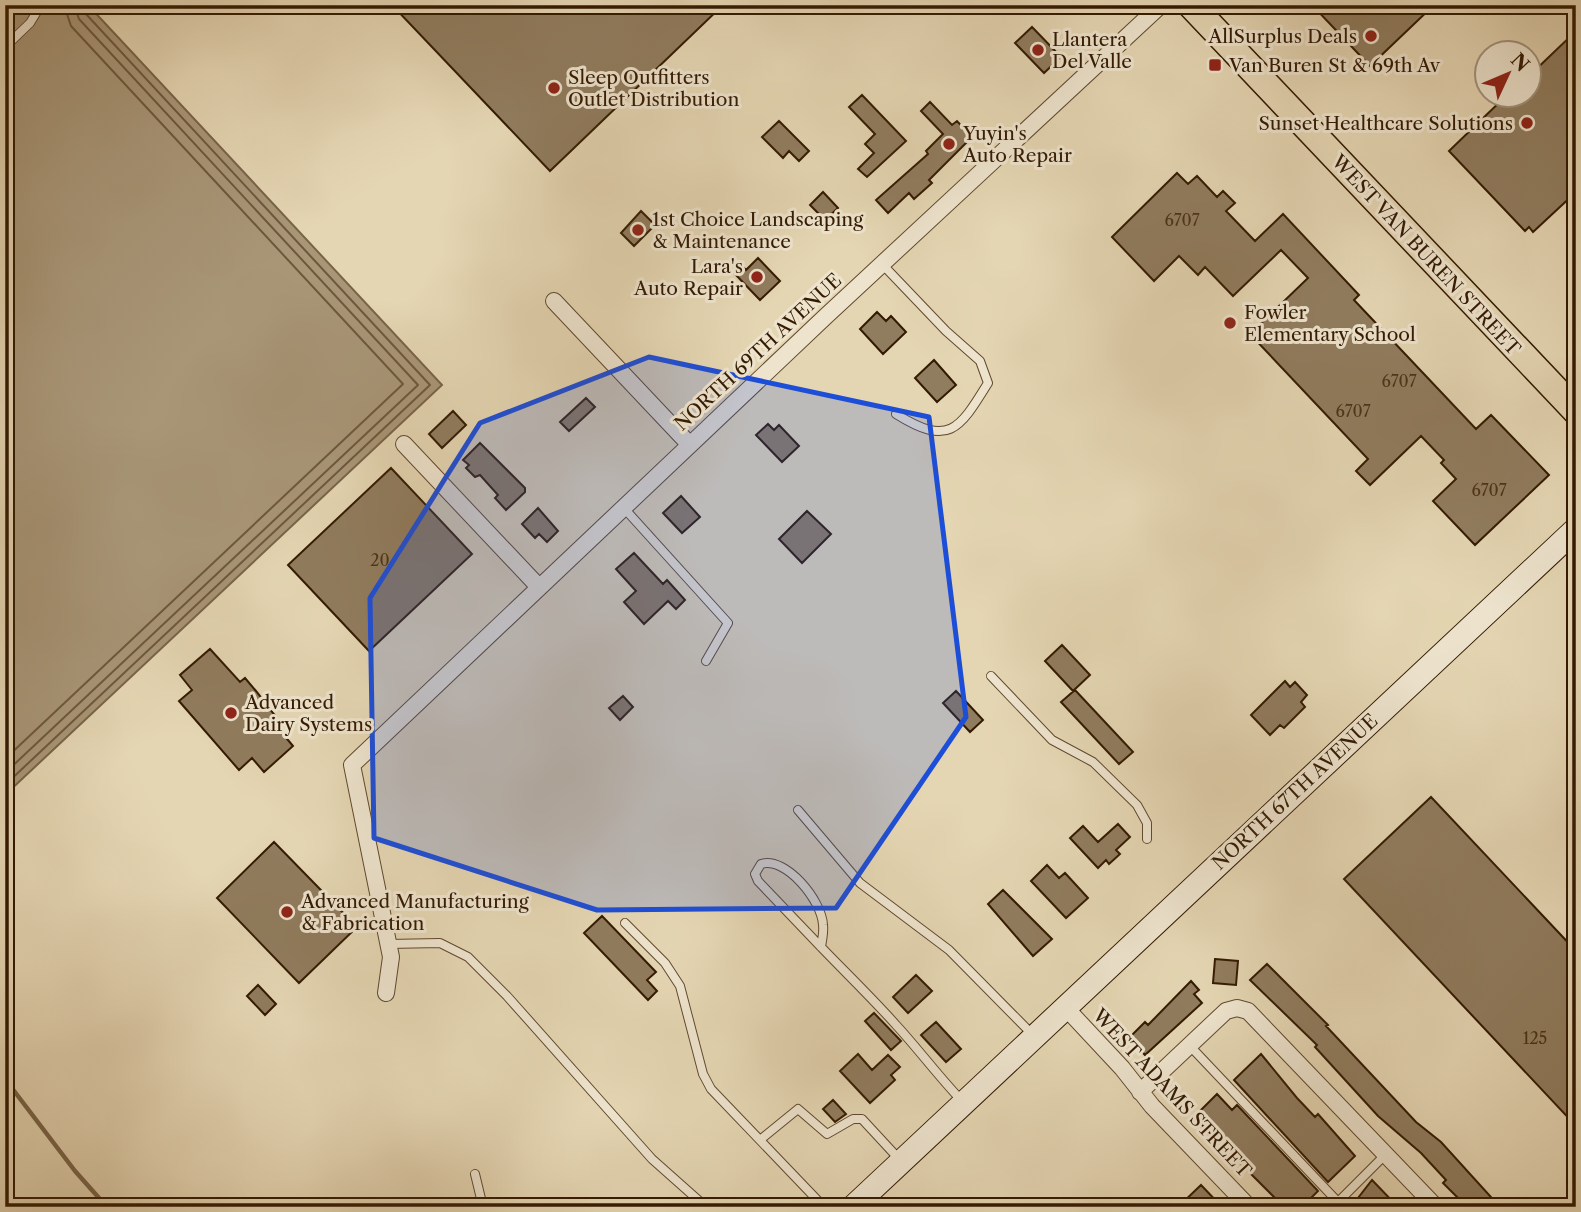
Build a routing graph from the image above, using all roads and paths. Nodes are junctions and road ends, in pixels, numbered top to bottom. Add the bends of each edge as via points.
1 (41, 5) edge
2 (1161, 5) edge
3 (1191, 5) edge
4 (5, 47) edge
5 (882, 264) junction
6 (554, 301) dead end
7 (1576, 411) edge
8 (896, 414) dead end
9 (404, 444) dead end
10 (690, 445) junction
11 (624, 507) junction
12 (1576, 529) edge
13 (538, 586) junction
14 (706, 661) dead end
15 (991, 676) dead end
16 (798, 810) dead end
17 (1147, 839) dead end
18 (625, 923) dead end
19 (388, 944) junction
20 (821, 947) junction
21 (386, 993) dead end
22 (1065, 1007) junction
23 (1034, 1036) junction
24 (1189, 1045) junction
25 (1140, 1092) junction
26 (964, 1103) junction
27 (760, 1140) junction
28 (1386, 1154) junction
29 (901, 1161) junction
30 (475, 1174) dead end
31 (1336, 1205) edge
32 (1434, 1206) edge
33 (483, 1207) edge
34 (706, 1207) edge
35 (824, 1207) edge
36 (853, 1207) edge
37 (1249, 1207) edge

1 - 4 lane
2 - 5 street, NORTH 69TH AVENUE
3 - 7 main road, WEST VAN BUREN STREET
5 - 8 lane via 979,361 988,383 965,420 947,431 923,430
5 - 10 street, NORTH 69TH AVENUE
6 - 10 street
9 - 13 street
10 - 11 street, NORTH 69TH AVENUE
11 - 13 street, NORTH 69TH AVENUE
11 - 14 lane via 729,623
12 - 22 main road, NORTH 67TH AVENUE
13 - 19 street, NORTH 69TH AVENUE via 352,765
15 - 17 lane via 1052,740 1093,762 1137,805 1147,823
16 - 23 lane via 860,883 949,950
18 - 27 lane via 665,963 680,986 711,1089
19 - 21 street via 391,957
19 - 34 lane via 440,943 468,957 652,1159
20 - 20 lane via 758,881 755,874 761,864 783,865 817,906 824,923
20 - 26 lane
22 - 23 main road, NORTH 67TH AVENUE
22 - 25 street, WEST ADAMS STREET
23 - 26 main road, NORTH 67TH AVENUE
24 - 25 street
24 - 28 street via 1226,1011 1248,1011
24 - 31 lane
25 - 37 street, WEST ADAMS STREET
26 - 29 main road, NORTH 67TH AVENUE
27 - 29 lane via 798,1109 827,1134 853,1119 862,1119
27 - 35 lane
28 - 31 lane
28 - 32 street
29 - 36 main road, NORTH 67TH AVENUE
30 - 33 lane

